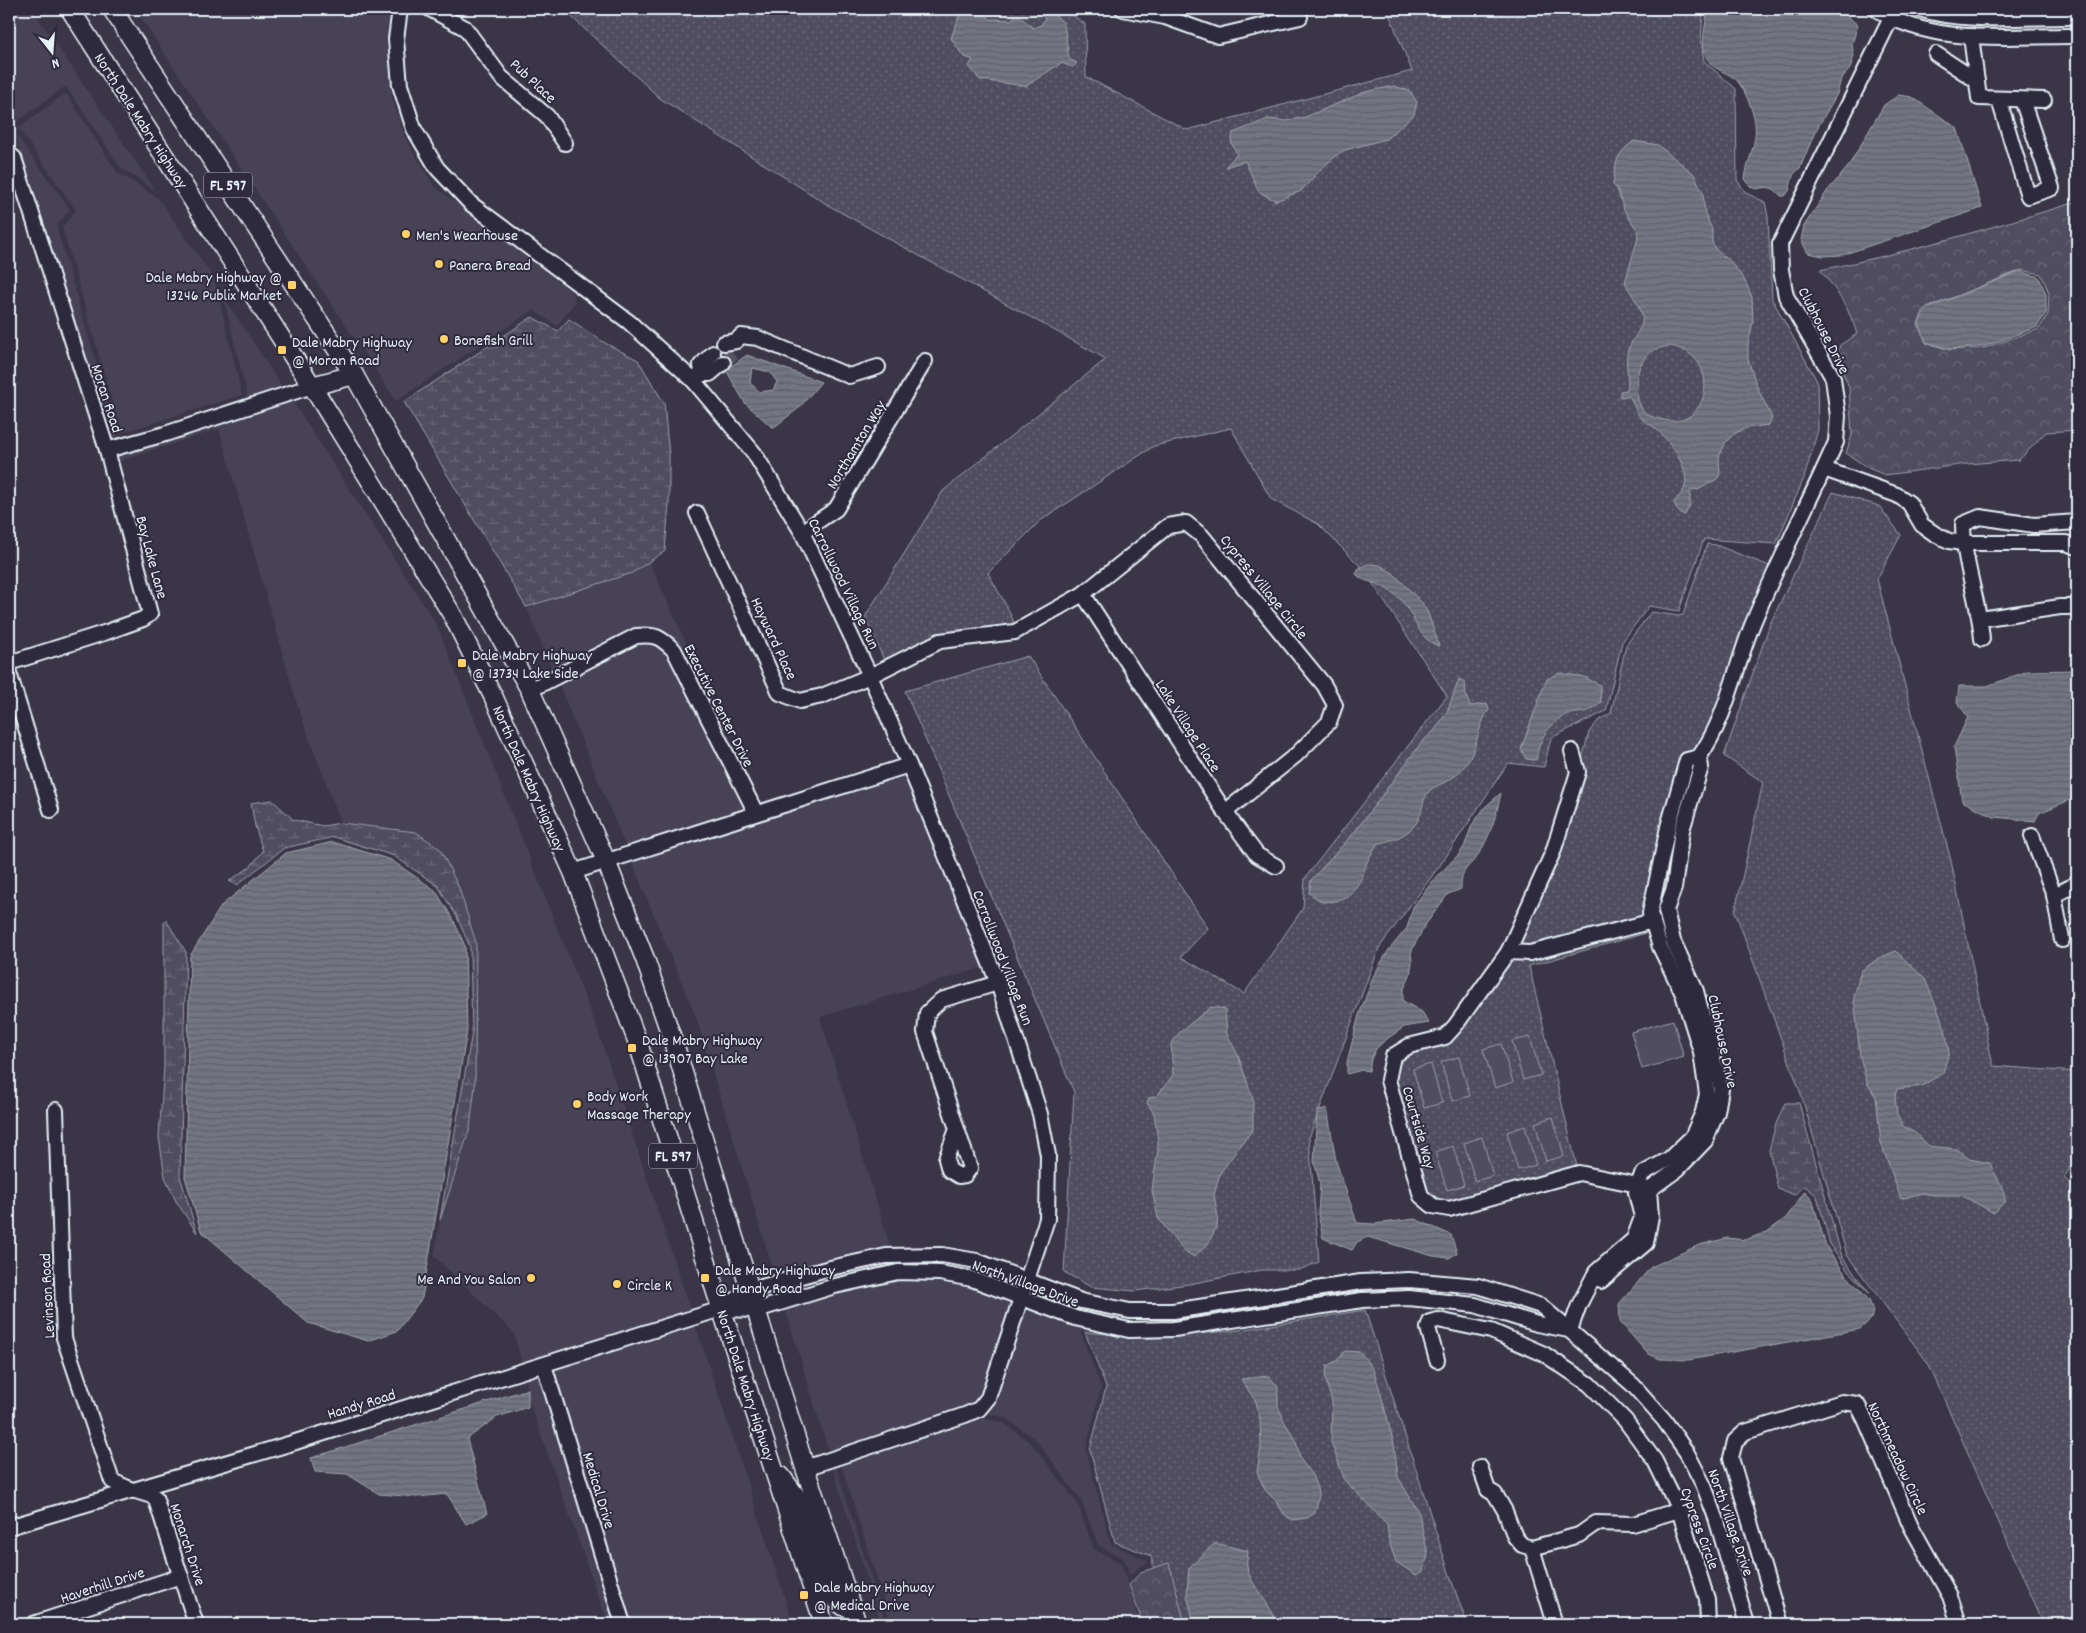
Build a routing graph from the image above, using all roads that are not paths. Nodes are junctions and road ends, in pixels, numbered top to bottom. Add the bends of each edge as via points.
1 (70, 9) edge
2 (112, 9) edge
3 (400, 9) edge
4 (430, 9) edge
5 (1123, 9) edge
6 (1876, 9) edge
7 (1920, 9) edge
8 (1895, 14) edge
9 (2069, 14) edge
10 (1300, 18) dead end
11 (1971, 36) junction
12 (2072, 36) edge
13 (1936, 54) dead end
14 (1977, 81) junction
15 (1999, 100) junction
16 (2022, 100) junction
17 (2044, 100) dead end
18 (565, 143) dead end
19 (9, 154) edge
20 (731, 345) tunnel mouth
21 (718, 358) tunnel mouth
22 (925, 361) dead end
23 (878, 367) dead end
24 (350, 368) junction
25 (698, 377) junction
26 (312, 386) junction
27 (107, 450) junction
28 (1824, 469) junction
29 (697, 513) dead end
30 (2077, 522) edge
31 (802, 532) junction
32 (1963, 542) junction
33 (2077, 547) edge
34 (1083, 594) junction
35 (2077, 607) edge
36 (1980, 619) junction
37 (1025, 627) joint
38 (1982, 639) dead end
39 (9, 663) edge
40 (9, 673) edge
41 (870, 676) junction
42 (530, 690) junction
43 (1572, 751) dead end
44 (1699, 757) junction
45 (910, 765) junction
46 (51, 810) dead end
47 (1225, 812) junction
48 (756, 813) junction
49 (1668, 827) junction
50 (1682, 830) junction
51 (2032, 836) dead end
52 (606, 861) junction
53 (1276, 866) dead end
54 (573, 872) junction
55 (2077, 882) edge
56 (2054, 895) junction
57 (1653, 921) junction
58 (2062, 940) dead end
59 (1508, 952) junction
60 (998, 984) junction
61 (56, 1110) dead end
62 (957, 1129) dead end
63 (1644, 1187) junction
64 (886, 1256) junction
65 (887, 1275) junction
66 (1028, 1280) junction
67 (750, 1290) junction
68 (1022, 1298) junction
69 (721, 1308) junction
70 (757, 1310) junction
71 (1570, 1330) junction
72 (1436, 1360) dead end
73 (544, 1365) junction
74 (774, 1466) junction
75 (804, 1468) junction
76 (1480, 1468) dead end
77 (132, 1490) junction
78 (1679, 1510) junction
79 (9, 1527) edge
80 (1532, 1548) junction
81 (181, 1576) junction
82 (851, 1607) junction
83 (33, 1624) edge
84 (196, 1624) edge
85 (623, 1624) edge
86 (824, 1624) edge
87 (857, 1624) edge
88 (1555, 1624) edge
89 (1708, 1624) edge
90 (1747, 1624) edge
91 (1780, 1624) edge
92 (1959, 1624) edge

1 - 26 main road, North Dale Mabry Highway / FL 597
2 - 24 main road, North Dale Mabry Highway / FL 597
3 - 25 street, Carrollwood Village Run via 396,39 400,85 414,129 437,168 471,204
4 - 18 street, Pub Place via 465,28 501,77 547,116
5 - 10 street via 1165,17 1218,36
6 - 8 street
7 - 9 street via 1969,17
8 - 11 street via 1934,32
8 - 28 street, Clubhouse Drive via 1780,244 1786,296 1832,378 1838,428 1836,442
9 - 12 street
11 - 12 street
11 - 14 street
13 - 14 street
14 - 15 street via 1979,98
15 - 16 street
15 - 16 street via 2028,196 2052,188
16 - 17 street
19 - 27 street, Moran Road via 14,158
20 - 23 street via 741,336 758,338 849,376
21 - 25 street via 710,374
22 - 31 street, Northamton Way via 836,509
24 - 26 main road
24 - 42 main road, North Dale Mabry Highway / FL 597
25 - 31 street, Carrollwood Village Run via 754,453
26 - 27 street, Moran Road
26 - 54 main road, North Dale Mabry Highway / FL 597 via 453,616
27 - 39 street, Bay Lake Lane via 150,614 107,632
28 - 32 street via 1897,495 1909,503 1922,525 1929,530 1949,541
28 - 44 street, Clubhouse Drive via 1760,606 1713,734
29 - 41 street, Hayward Place via 780,692 800,701 822,696
30 - 32 street via 2034,525 1980,517 1963,524
31 - 41 street, Carrollwood Village Run
32 - 33 street via 2066,543
32 - 36 street
34 - 37 street, Cypress Village Circle
34 - 47 street, Lake Village Place
34 - 47 street, Cypress Village Circle via 1168,526 1186,523 1202,536 1324,685 1335,705 1330,722 1296,755
35 - 36 street
36 - 38 street
37 - 41 street, Hayward Place via 1015,632 940,641
40 - 46 street
41 - 45 street, Carrollwood Village Run
42 - 48 street, Executive Center Drive via 636,636 649,634 661,638 674,650
42 - 52 main road, North Dale Mabry Highway / FL 597
43 - 59 street, Courtside Way via 1578,772 1553,852
44 - 49 street, Clubhouse Drive via 1687,760
44 - 50 street, Clubhouse Drive via 1701,767
45 - 48 street
45 - 60 street, Carrollwood Village Run
47 - 53 street, Lake Village Place via 1257,855
48 - 52 street
49 - 50 street
49 - 57 street, Clubhouse Drive via 1650,913
50 - 63 street, Clubhouse Drive via 1674,888 1666,910 1673,941 1696,991 1720,1089 1717,1112 1705,1141 1678,1169
51 - 56 street
52 - 54 street
52 - 67 main road, North Dale Mabry Highway / FL 597 via 678,1053
54 - 69 main road, North Dale Mabry Highway / FL 597 via 638,1043
55 - 56 street
56 - 58 street
57 - 59 street via 1530,953
57 - 63 street, Clubhouse Drive via 1701,1052 1707,1094 1692,1137 1669,1159 1642,1174
59 - 63 street, Courtside Way via 1445,1037 1409,1046 1393,1056 1388,1080 1421,1196 1433,1206 1449,1209 1579,1173
60 - 62 street via 941,1000 927,1013 925,1032
60 - 66 street, Carrollwood Village Run via 1040,1114 1048,1155 1047,1219
61 - 77 street, Levinson Road via 64,1338 112,1480
63 - 71 street via 1636,1193 1642,1217 1634,1239 1596,1272 1578,1305
64 - 65 street
64 - 66 street, North Village Drive via 942,1255 976,1261
64 - 67 street, North Village Drive
65 - 68 street, North Village Drive via 898,1272 940,1273 972,1279
65 - 70 street, North Village Drive via 835,1286
66 - 68 street, Carrollwood Village Run
66 - 71 street, North Village Drive via 1081,1301 1130,1312 1173,1311 1361,1282 1410,1280 1478,1286 1541,1306
67 - 69 street, North Village Drive
67 - 70 main road, North Dale Mabry Highway / FL 597
68 - 71 street, North Village Drive via 1075,1318 1129,1330 1174,1329 1362,1300 1409,1298 1475,1304 1537,1324
68 - 75 street, Carrollwood Village Run via 988,1398 979,1409
69 - 70 street, North Village Drive
69 - 73 street, Handy Road
69 - 74 main road, North Dale Mabry Highway / FL 597
70 - 75 main road, North Dale Mabry Highway / FL 597
71 - 90 street, North Village Drive via 1633,1385 1664,1420 1687,1453 1716,1518
72 - 78 street, Cypress Circle via 1428,1328 1430,1322 1438,1320 1491,1331 1544,1354 1589,1384 1625,1420 1655,1462
73 - 77 street, Handy Road
73 - 85 street, Medical Drive
74 - 82 main road via 798,1500 830,1594 843,1606
74 - 86 main road, North Dale Mabry Highway / FL 597
75 - 82 main road, North Dale Mabry Highway / FL 597
76 - 80 street via 1488,1490 1495,1494 1505,1511 1515,1537 1522,1545
77 - 79 street, Handy Road
77 - 81 street, Monarch Drive via 155,1497
78 - 80 street via 1633,1524 1596,1523 1579,1535
78 - 89 street, Cypress Circle via 1707,1599
80 - 88 street
81 - 83 street, Haverhill Drive
81 - 84 street, Monarch Drive
82 - 87 main road, North Dale Mabry Highway / FL 597
91 - 92 street, Northmeadow Circle via 1731,1458 1735,1441 1745,1432 1842,1402 1857,1404 1865,1419 1911,1526 1950,1596

